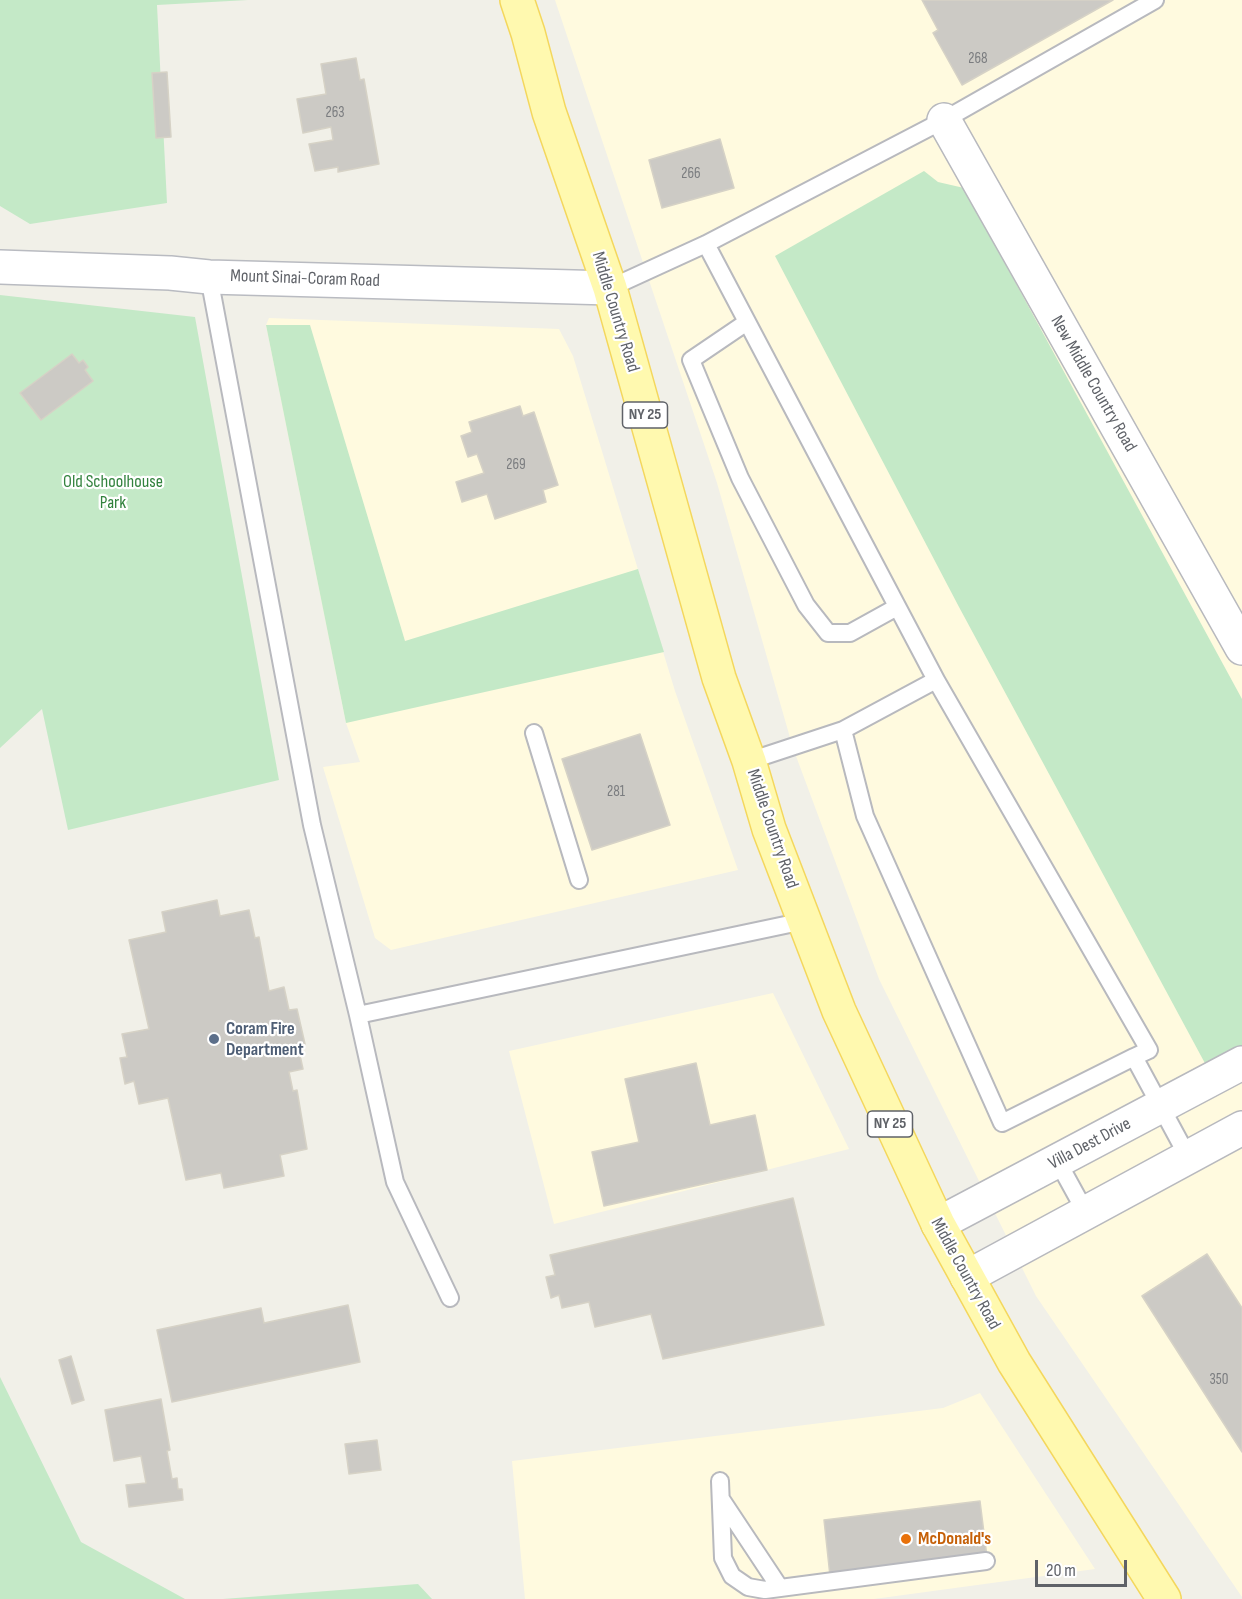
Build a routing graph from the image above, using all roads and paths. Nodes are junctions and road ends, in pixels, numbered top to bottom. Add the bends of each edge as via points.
1 (517, 0) edge
2 (1155, 0) edge
3 (944, 120) junction
4 (706, 244) junction
5 (0, 267) edge
6 (209, 277) junction
7 (610, 288) junction
8 (747, 322) junction
9 (897, 607) junction
10 (1242, 648) edge
11 (936, 680) junction
12 (843, 730) junction
13 (534, 733) dead end
14 (749, 761) junction
15 (579, 880) dead end
16 (804, 921) junction
17 (358, 1015) junction
18 (1134, 1057) junction
19 (1242, 1063) edge
20 (1161, 1106) junction
21 (1242, 1128) edge
22 (1188, 1157) junction
23 (1058, 1162) junction
24 (1086, 1213) junction
25 (938, 1224) junction
26 (967, 1277) junction
27 (450, 1298) dead end
28 (720, 1481) dead end
29 (721, 1498) junction
30 (986, 1561) dead end
31 (780, 1588) junction
32 (1164, 1599) edge

1 - 7 main road, Middle Country Road / NY 25 via 549,112
2 - 3 lane
3 - 4 lane
3 - 10 street, New Middle Country Road
4 - 7 lane
4 - 8 lane
5 - 6 street, Mount Sinai-Coram Road
6 - 7 street, Mount Sinai-Coram Road
6 - 17 lane via 312,825
7 - 14 main road, Middle Country Road / NY 25 via 719,678
8 - 9 lane
8 - 9 lane via 691,360 740,478 806,605 828,633 850,633
9 - 11 lane
11 - 12 lane
11 - 18 lane via 1149,1050
12 - 14 lane
12 - 18 lane via 865,816 1002,1123
13 - 15 lane
14 - 16 main road, Middle Country Road / NY 25 via 769,829
16 - 17 lane
16 - 25 main road, Middle Country Road / NY 25 via 839,1011
17 - 27 lane via 395,1182
18 - 20 lane
19 - 20 street, Villa Dest Drive
20 - 22 lane
20 - 23 street, Villa Dest Drive
21 - 22 street
22 - 24 street
23 - 24 lane
23 - 25 street, Villa Dest Drive
24 - 26 street
25 - 26 main road, Middle Country Road / NY 25
26 - 32 main road, Middle Country Road / NY 25 via 1014,1362
28 - 29 lane
29 - 31 lane
29 - 31 lane via 723,1558 732,1576 748,1587
30 - 31 lane

